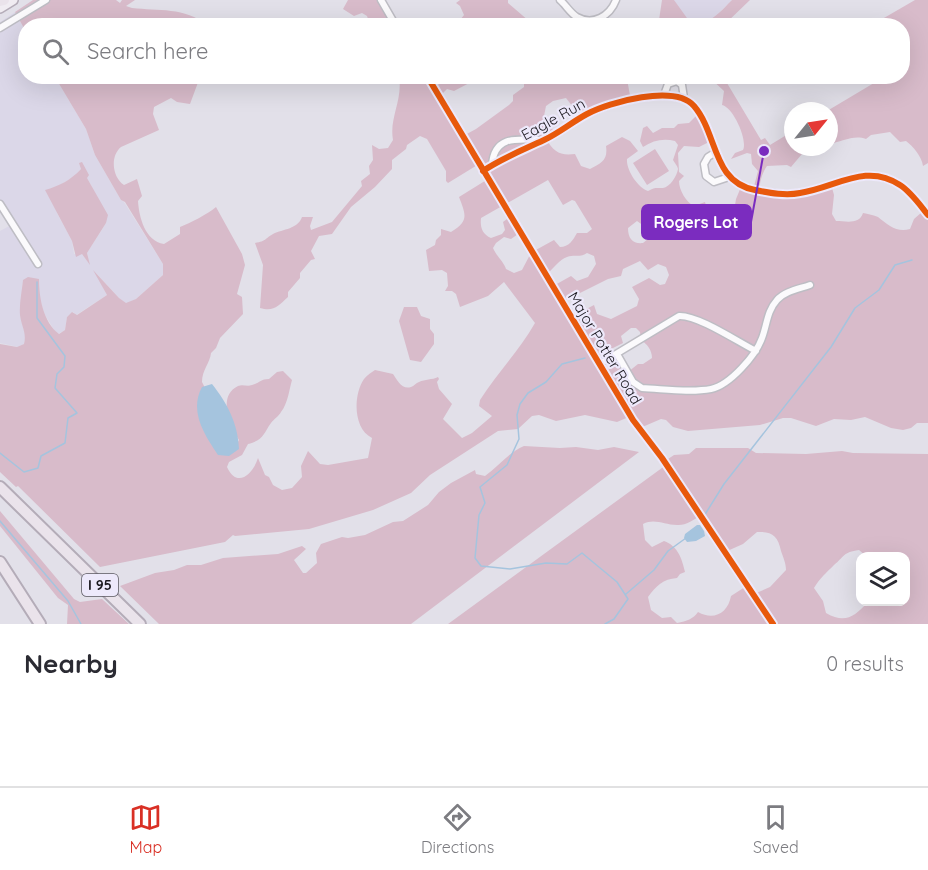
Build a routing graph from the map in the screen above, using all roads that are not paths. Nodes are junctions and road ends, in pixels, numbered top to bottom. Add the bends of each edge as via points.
1 (14, 0) edge
2 (46, 0) edge
3 (381, 0) edge
4 (560, 0) edge
5 (616, 0) edge
6 (0, 8) edge
7 (391, 18) edge
8 (582, 18) edge
9 (597, 18) edge
10 (0, 28) edge
11 (432, 84) edge
12 (668, 84) edge
13 (681, 84) edge
14 (664, 95) junction
15 (684, 98) junction
16 (544, 140) junction
17 (716, 152) junction
18 (492, 165) junction
19 (483, 171) junction
20 (729, 177) junction
21 (0, 204) edge
22 (928, 215) edge
23 (38, 264) dead end
24 (810, 285) dead end
25 (756, 351) junction
26 (617, 354) junction
27 (600, 363) junction
28 (0, 487) edge
29 (0, 562) edge
30 (40, 624) edge
31 (140, 624) edge
32 (773, 624) edge

1 - 6 main road
2 - 10 street
3 - 7 street
4 - 8 street
5 - 9 street via 605,16
11 - 19 street, Major Potter Road
12 - 14 street, Eagle Run
13 - 15 street, Eagle Run
14 - 15 street, Eagle Run
14 - 16 street, Eagle Run via 602,107
15 - 17 street, Eagle Run via 699,112
16 - 18 street, Eagle Run
16 - 18 street, Eagle Run via 522,138 504,143 495,152
17 - 20 street, Eagle Run
17 - 20 street via 704,164 706,176 714,182
18 - 19 street, Eagle Run
19 - 27 street, Major Potter Road
20 - 22 street via 753,190 792,194 853,177 879,176 903,186
21 - 23 street
24 - 25 street via 778,298
25 - 26 street via 709,325 679,316
25 - 26 street via 724,383 712,389 682,390 642,388 633,382
26 - 27 street
27 - 32 street, Major Potter Road via 633,420
28 - 31 highway, I 95
29 - 30 highway

